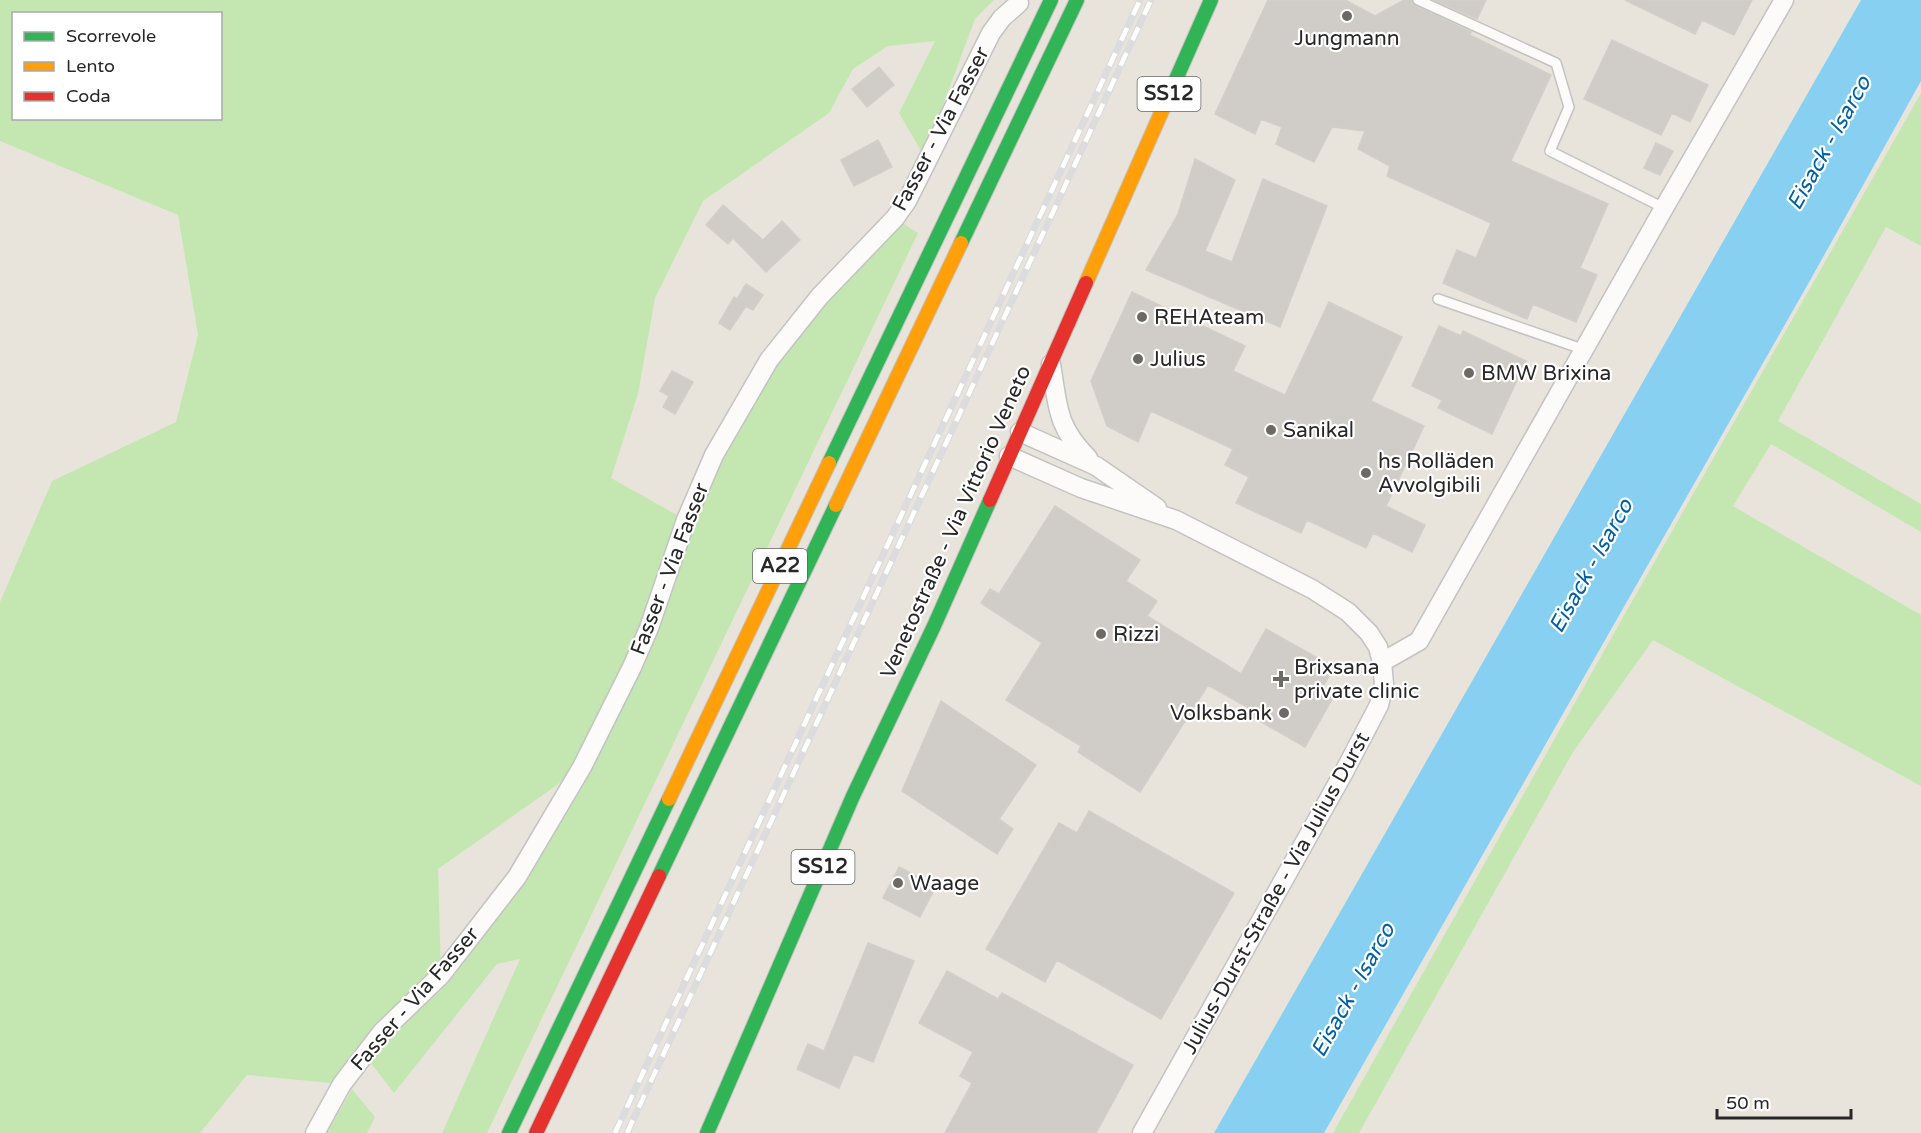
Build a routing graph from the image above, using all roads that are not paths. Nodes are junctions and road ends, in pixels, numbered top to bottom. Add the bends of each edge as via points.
1 (1051, 0) edge
2 (1077, 0) edge
3 (1211, 0) edge
4 (1418, 0) edge
5 (1784, 0) edge
6 (1019, 3) dead end
7 (1664, 208) junction
8 (1438, 299) dead end
9 (1585, 350) junction
10 (1051, 362) junction
11 (1020, 432) junction
12 (1009, 456) junction
13 (1096, 466) junction
14 (1176, 520) junction
15 (1382, 662) junction
16 (315, 1133) edge
17 (510, 1133) edge
18 (536, 1133) edge
19 (707, 1133) edge
20 (1142, 1133) edge

1 - 17 main road, A22
2 - 18 main road, A22
3 - 10 main road, Venetostraße - Via Vittorio Veneto / SS12
4 - 7 lane via 1556,63 1569,106 1550,151
5 - 7 street
6 - 16 street, Fasser - Via Fasser via 991,33 908,201 820,296 769,360 714,455 632,667 582,767 517,877 441,975 382,1032 342,1084
7 - 9 street
8 - 9 lane
9 - 15 street via 1419,641
10 - 11 main road, Venetostraße - Via Vittorio Veneto / SS12
10 - 13 street via 1061,420 1072,442
11 - 12 main road, Venetostraße - Via Vittorio Veneto / SS12
11 - 13 street
12 - 14 street via 1081,488
12 - 19 main road, Venetostraße - Via Vittorio Veneto / SS12 via 854,796
13 - 14 street
14 - 15 street via 1312,589 1348,612 1370,633
15 - 20 street, Julius-Durst-Straße - Via Julius Durst via 1384,684 1379,705

